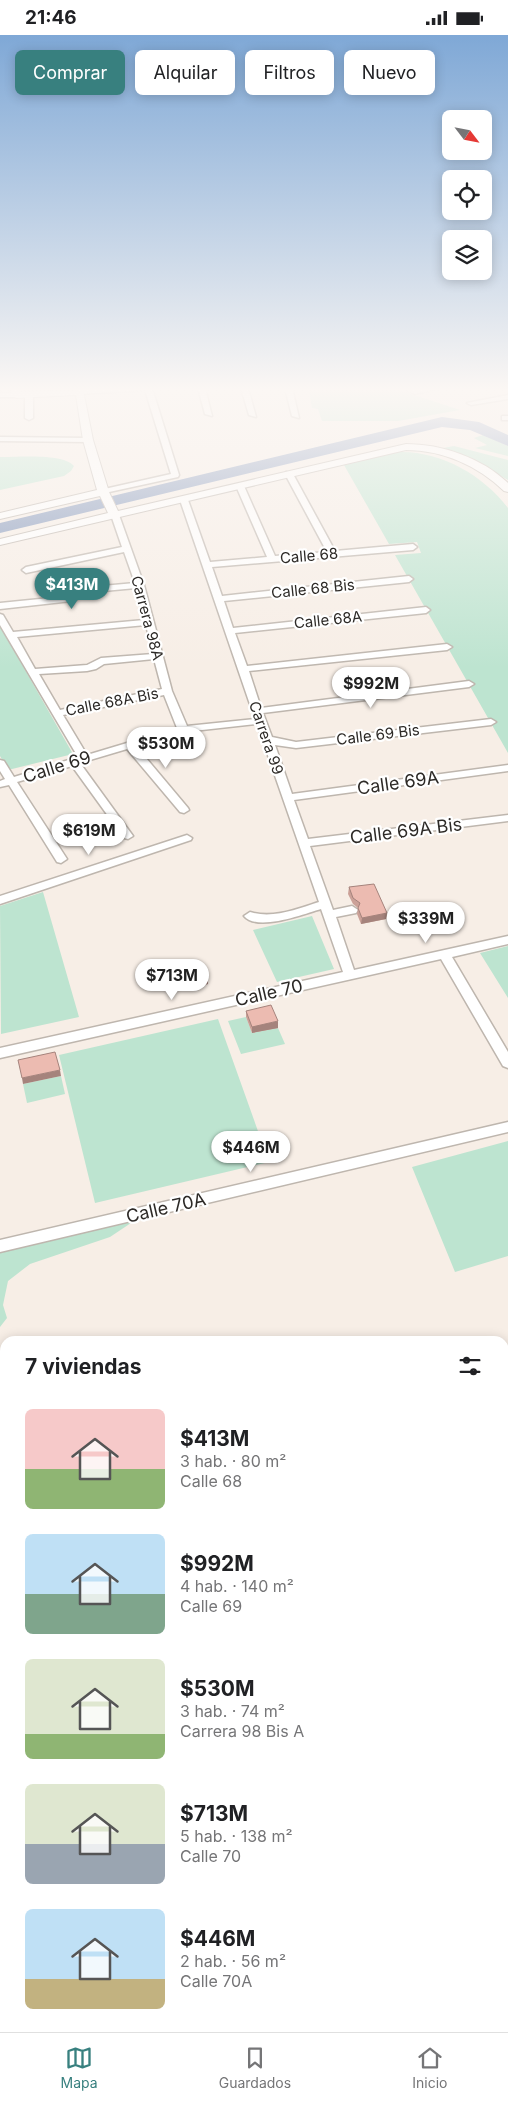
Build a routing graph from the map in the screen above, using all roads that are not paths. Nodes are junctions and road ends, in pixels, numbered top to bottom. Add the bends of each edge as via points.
1 (100, 481) edge
2 (153, 481) edge
3 (260, 481) edge
4 (293, 481) edge
5 (240, 486) junction
6 (104, 495) junction
7 (184, 500) junction
8 (114, 513) junction
9 (0, 516) edge
10 (0, 542) edge
11 (413, 547) dead end
12 (127, 549) junction
13 (332, 554) junction
14 (272, 559) junction
15 (206, 565) junction
16 (26, 570) dead end
17 (409, 579) dead end
18 (140, 585) junction
19 (218, 599) junction
20 (0, 606) edge
21 (426, 610) dead end
22 (0, 617) edge
23 (148, 621) junction
24 (229, 631) junction
25 (11, 635) junction
26 (447, 647) dead end
27 (158, 656) junction
28 (242, 669) junction
29 (32, 672) junction
30 (469, 684) dead end
31 (167, 691) junction
32 (57, 713) junction
33 (259, 716) junction
34 (491, 721) dead end
35 (183, 729) junction
36 (266, 738) junction
37 (129, 745) junction
38 (79, 760) junction
39 (0, 763) edge
40 (508, 768) edge
41 (5, 782) edge
42 (287, 797) junction
43 (184, 810) dead end
44 (508, 818) edge
45 (128, 836) dead end
46 (187, 837) dead end
47 (303, 843) junction
48 (61, 859) dead end
49 (0, 900) edge
50 (327, 910) junction
51 (352, 910) dead end
52 (250, 916) dead end
53 (508, 940) edge
54 (444, 954) junction
55 (350, 975) junction
56 (0, 1053) edge
57 (508, 1063) edge
58 (508, 1127) edge
59 (0, 1247) edge

1 - 6 street, Carrera 98A
2 - 6 street
3 - 5 street
4 - 13 street
5 - 7 street
5 - 14 street
6 - 8 street, Carrera 98A
6 - 9 street
7 - 8 street
7 - 15 street, Carrera 99
8 - 10 street
8 - 12 street, Carrera 98A
11 - 13 street, Calle 68
12 - 16 street
12 - 18 street, Carrera 98A
13 - 14 street, Calle 68
14 - 15 street, Calle 68
15 - 19 street, Carrera 99
17 - 19 street, Calle 68 Bis
18 - 20 street via 91,590 72,598
18 - 23 street, Carrera 98A
19 - 24 street, Carrera 99
21 - 24 street, Calle 68A
22 - 25 street
23 - 25 street
23 - 27 street, Carrera 98A
24 - 28 street, Carrera 99
25 - 29 street
26 - 28 street
27 - 29 street via 101,661 87,668
27 - 31 street, Carrera 98A
28 - 33 street, Carrera 99
29 - 32 street
30 - 33 street, Calle 69
31 - 32 street, Calle 68A Bis
31 - 35 street, Carrera 98A
32 - 38 street
33 - 35 street, Calle 69
33 - 36 street, Carrera 99
34 - 36 street, Calle 69 Bis via 296,745
35 - 37 street, Calle 69
36 - 42 street, Carrera 99
37 - 38 street, Calle 69
37 - 43 street
38 - 41 street, Calle 69
38 - 45 street
39 - 41 street
40 - 42 street, Calle 69A
41 - 48 street
42 - 47 street, Carrera 99
44 - 47 street, Calle 69A Bis
46 - 49 street
47 - 50 street, Carrera 99
50 - 51 street
50 - 52 street via 267,919
50 - 55 street, Carrera 99
53 - 54 street, Calle 70
54 - 55 street, Calle 70
54 - 57 street
55 - 56 street, Calle 70
58 - 59 street, Calle 70A

